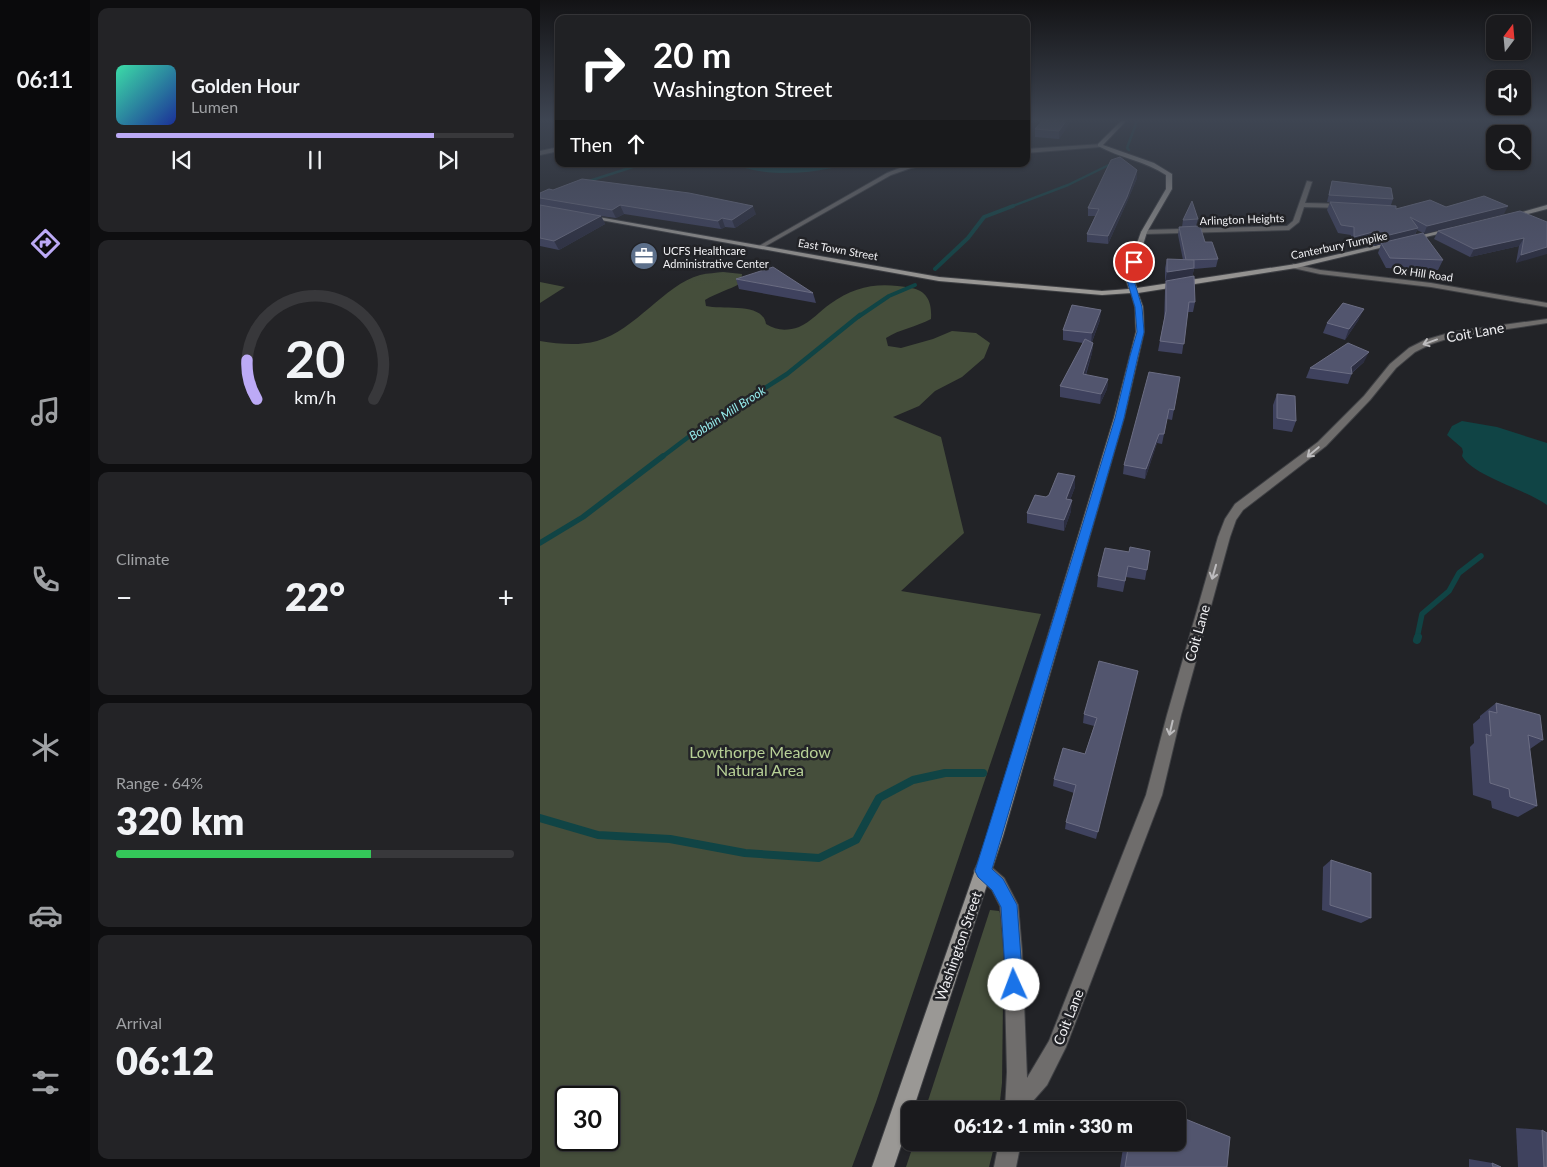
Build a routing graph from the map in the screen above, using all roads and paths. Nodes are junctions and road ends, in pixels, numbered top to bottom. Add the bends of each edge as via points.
1 (886, 175) edge
2 (1169, 175) edge
3 (1309, 182) dead end
4 (1301, 205) junction
5 (1355, 207) edge
6 (1547, 207) edge
7 (578, 215) edge
8 (1497, 220) edge
9 (1460, 228) edge
10 (1144, 232) junction
11 (762, 246) junction
12 (1296, 266) junction
13 (1133, 291) junction
14 (1547, 306) edge
15 (1547, 321) edge
16 (983, 871) junction
17 (1016, 1101) edge
18 (1022, 1101) edge
19 (1008, 1151) edge
20 (883, 1167) edge
21 (1005, 1167) edge

1 - 11 street
2 - 10 street, Washington Street via 1169,189
3 - 4 street, Arlington Heights
4 - 5 street
4 - 10 street, Arlington Heights via 1294,223 1286,228
6 - 8 street
7 - 11 street, East Town Street
9 - 12 street, Canterbury Turnpike
10 - 13 street, Washington Street via 1129,277
11 - 13 street, East Town Street via 939,279 1102,294
12 - 13 street, Canterbury Turnpike
12 - 14 street, Ox Hill Road
13 - 16 street, Washington Street via 1139,307 1140,332 1119,418
15 -> 18 street, Coit Lane via 1452,336 1412,350 1393,366 1322,444 1239,507 1224,537 1161,772 1143,826 1056,1047 1037,1082
16 - 17 street via 998,884 1009,905
16 - 20 street, Washington Street
19 - 21 street

